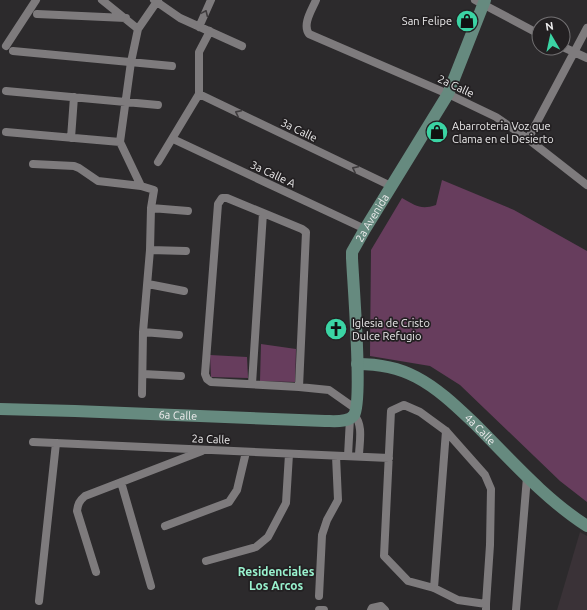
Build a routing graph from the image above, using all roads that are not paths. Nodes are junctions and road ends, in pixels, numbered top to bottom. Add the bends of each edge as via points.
1 (36, 0) edge
2 (102, 0) edge
3 (211, 0) edge
4 (316, 0) edge
5 (156, 1) edge
6 (481, 1) edge
7 (36, 14) dead end
8 (126, 18) junction
9 (199, 27) junction
10 (587, 28) edge
11 (138, 29) junction
12 (531, 29) edge
13 (210, 31) junction
14 (6, 46) dead end
15 (242, 46) dead end
16 (13, 51) dead end
17 (571, 51) edge
18 (574, 53) junction
19 (587, 58) edge
20 (131, 62) junction
21 (172, 66) dead end
22 (6, 91) dead end
23 (199, 94) junction
24 (448, 94) junction
25 (74, 97) junction
26 (125, 102) junction
27 (158, 105) dead end
28 (6, 132) dead end
29 (71, 138) junction
30 (173, 138) junction
31 (528, 139) junction
32 (120, 142) junction
33 (158, 162) dead end
34 (33, 164) dead end
35 (587, 185) edge
36 (141, 186) junction
37 (391, 186) junction
38 (150, 208) junction
39 (188, 211) dead end
40 (263, 212) junction
41 (365, 229) junction
42 (150, 250) junction
43 (186, 251) dead end
44 (148, 284) junction
45 (184, 291) dead end
46 (143, 332) junction
47 (179, 335) dead end
48 (357, 364) junction
49 (143, 374) junction
50 (181, 376) dead end
51 (252, 384) junction
52 (299, 387) junction
53 (142, 394) dead end
54 (0, 409) edge
55 (353, 414) junction
56 (446, 431) junction
57 (33, 442) dead end
58 (56, 443) junction
59 (205, 450) junction
60 (246, 452) junction
61 (289, 454) junction
62 (336, 456) junction
63 (348, 456) junction
64 (358, 456) junction
65 (389, 458) junction
66 (528, 477) junction
67 (121, 482) junction
68 (165, 526) dead end
69 (587, 526) edge
70 (206, 561) dead end
71 (96, 572) dead end
72 (151, 586) dead end
73 (434, 588) junction
74 (319, 596) dead end
75 (39, 601) dead end
76 (486, 607) edge
77 (319, 610) edge
78 (324, 610) edge
79 (371, 610) edge
80 (385, 610) edge
81 (516, 610) edge

1 - 14 street
2 - 8 street
9 -> 3 street
4 - 24 street, 2a Calle via 306,24 309,34
5 - 9 street via 180,18
5 - 11 street
6 - 12 street
6 - 24 main road, 2a Avenida
7 - 8 street
8 - 11 street
9 - 13 street
10 - 18 street
11 - 20 street
13 - 15 street
13 - 23 street via 199,52
16 - 20 street
17 - 18 street
18 - 19 street
18 - 31 street
20 - 21 street
20 - 26 street
22 - 25 street
23 - 30 street
37 -> 23 street, 3a Calle
24 - 31 street, 2a Calle via 496,117
24 - 37 main road, 2a Avenida
25 - 26 street
25 - 29 street
26 - 27 street
26 - 32 street
28 - 29 street
29 - 32 street
30 - 33 street
30 - 41 street, 3a Calle A
31 - 35 street, 2a Calle
32 - 36 street
34 - 36 street via 74,166 98,181
36 - 38 street via 154,190
37 - 41 main road, 2a Avenida
38 - 39 street
38 - 42 street
40 - 51 street
40 - 51 street via 227,198 219,201 209,311 206,379 211,382
40 - 52 street via 302,229 306,234
41 - 48 main road, 2a Avenida via 352,256
42 - 43 street
42 - 44 street
44 - 45 street
44 - 46 street
46 - 47 street
46 - 49 street
48 - 55 main road, 2a Avenida via 358,399
48 - 66 main road, 4a Calle via 398,370 432,387 460,410
49 - 50 street
49 - 53 street
51 - 52 street
52 - 55 street via 330,390
54 - 55 main road, 6a Calle via 325,421 342,421
55 - 63 street, 2a Avenida
55 - 64 street, 2a Avenida via 360,426
56 - 65 street via 420,412 404,405 391,411
56 - 73 street
56 - 76 street via 485,475 491,488
57 - 58 street, 2a Calle
58 - 59 street, 2a Calle
58 - 75 street
59 - 60 street, 2a Calle
59 - 67 street
60 - 61 street, 2a Calle
60 - 68 street via 237,490 229,502
61 - 62 street, 2a Calle
61 - 70 street via 286,503 268,537 256,547
62 - 63 street, 2a Calle
62 - 74 street via 338,500 322,535
63 - 64 street, 2a Calle
64 - 65 street, 2a Calle
65 - 73 street via 384,556 408,581
66 - 69 main road, 4a Calle
66 - 81 street
67 - 71 street via 85,496 78,504 77,511
67 - 72 street
73 - 76 street via 458,600
77 - 78 street
79 - 80 street via 381,606

